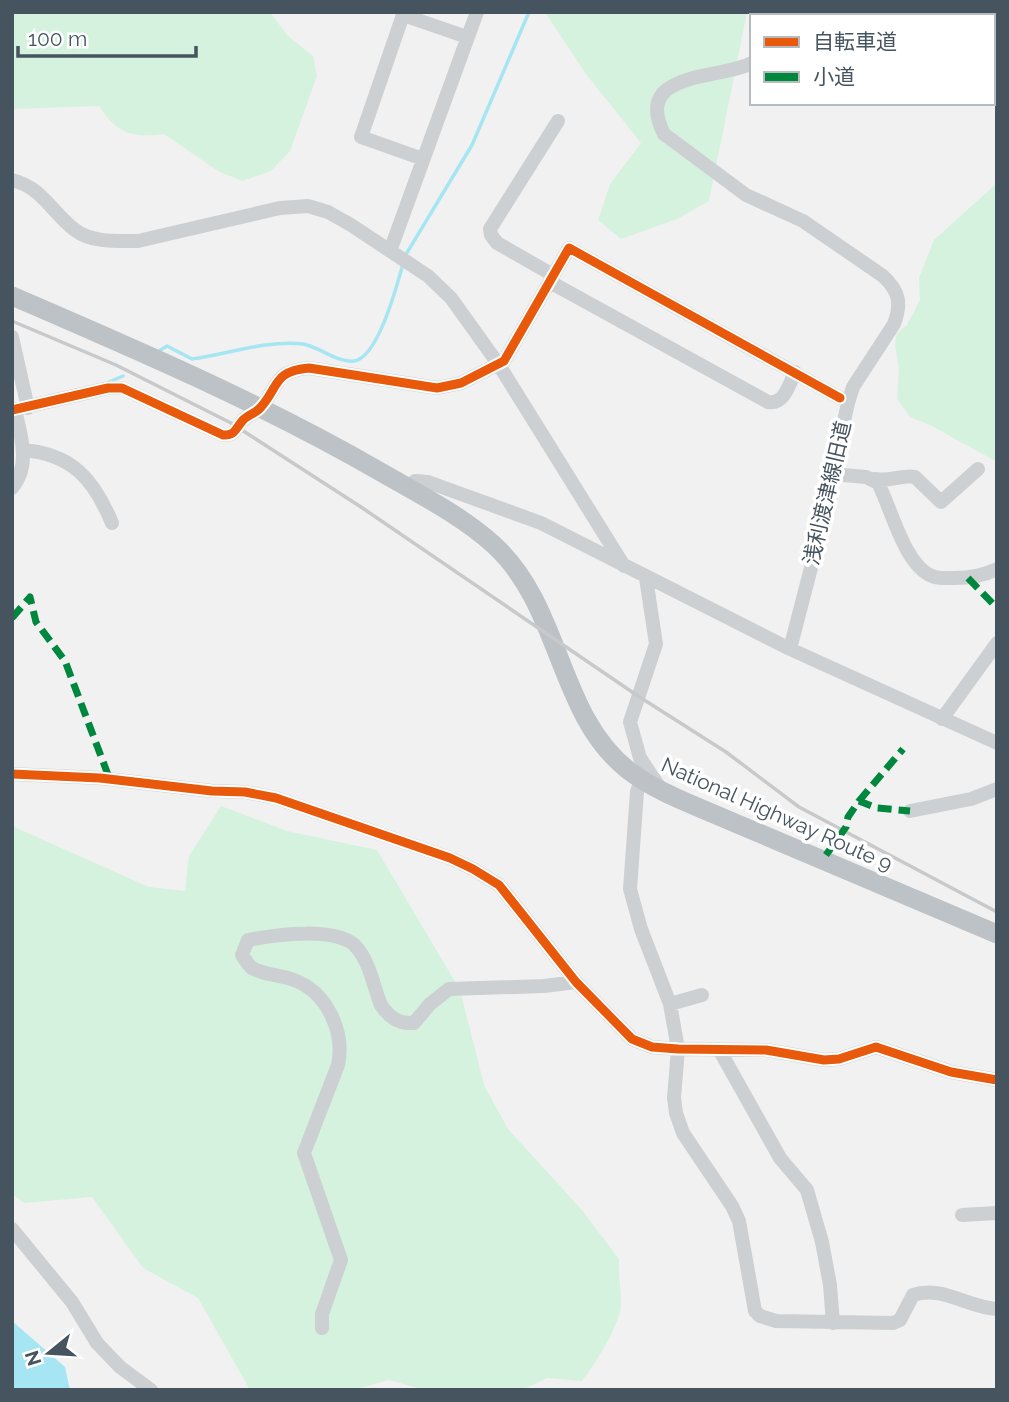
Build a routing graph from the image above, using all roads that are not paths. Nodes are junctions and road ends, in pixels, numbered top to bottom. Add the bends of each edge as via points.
1 (477, 12) edge
2 (404, 13) edge
3 (467, 37) junction
4 (750, 64) edge
5 (558, 121) dead end
6 (423, 159) junction
7 (12, 180) edge
8 (390, 251) junction
9 (552, 278) junction
10 (12, 296) edge
11 (12, 337) edge
12 (499, 365) junction
13 (795, 372) junction
14 (840, 398) dead end
15 (21, 406) edge
16 (261, 407) junction
17 (23, 450) junction
18 (978, 469) dead end
19 (832, 474) junction
20 (874, 479) junction
21 (12, 488) edge
22 (408, 488) junction
23 (112, 523) dead end
24 (624, 566) junction
25 (997, 569) edge
26 (646, 578) junction
27 (997, 643) edge
28 (790, 649) junction
29 (942, 719) junction
30 (997, 743) edge
31 (12, 774) edge
32 (641, 779) junction
33 (997, 789) edge
34 (662, 791) junction
35 (910, 811) dead end
36 (997, 934) edge
37 (576, 982) junction
38 (702, 995) dead end
39 (670, 1004) junction
40 (678, 1049) junction
41 (720, 1051) junction
42 (997, 1080) edge
43 (997, 1213) edge
44 (962, 1215) dead end
45 (12, 1229) edge
46 (997, 1309) edge
47 (833, 1323) junction
48 (322, 1328) dead end
49 (152, 1390) edge

1 - 3 street
2 - 3 street
2 - 6 street via 361,137
3 - 6 street
4 - 19 street, 浅利渡津線旧道 via 676,83 661,98 657,119 664,134 717,176 803,221 883,276 897,292 894,324 850,395
5 - 9 street via 490,229 497,243
6 - 8 street
7 - 8 street via 26,183 40,194 76,232 115,242 309,206 328,212
8 - 12 street via 451,298
9 - 12 street
9 - 13 street via 569,248
9 - 13 street via 768,401 780,400
10 - 16 highway, National Highway Route 9
11 - 15 street
12 - 16 street via 461,383 437,388 301,369 281,378
12 - 24 street
13 - 14 street
15 - 16 street via 122,388 228,436
15 - 17 street
16 - 22 highway, National Highway Route 9
17 - 21 street via 23,468
17 - 23 street via 56,456 84,476 103,501
18 - 20 street via 941,502 911,475
19 - 20 street
19 - 28 street, 浅利渡津線旧道
20 - 25 street via 901,538 926,572 938,578 968,578
22 - 24 street via 415,481 428,482 510,510
22 - 32 highway, National Highway Route 9 via 503,554 529,587 594,732
24 - 26 street
26 - 28 street
26 - 34 street via 656,644 630,722 640,758
27 - 29 street
28 - 29 street
29 - 30 street
31 - 37 street via 100,778 276,797 439,854 499,885
32 - 34 highway, National Highway Route 9
32 - 39 street via 630,889
33 - 35 street
34 - 36 highway, National Highway Route 9
37 - 40 street via 632,1039 652,1047
37 - 48 street via 449,989 414,1023 406,1024 386,1012 362,955 344,939 281,933 248,940 242,955 251,968 297,980 317,995 337,1030 338,1065 304,1153 341,1260 322,1314
38 - 39 street
39 - 40 street
40 - 41 street
40 - 47 street via 674,1098 679,1124 739,1221 755,1311 776,1321
41 - 42 street via 766,1050 824,1060 876,1047 951,1072
41 - 47 street via 780,1158 807,1190 822,1242
43 - 44 street
45 - 49 street via 72,1302 97,1343
46 - 47 street via 929,1292 914,1295 900,1320 893,1323

